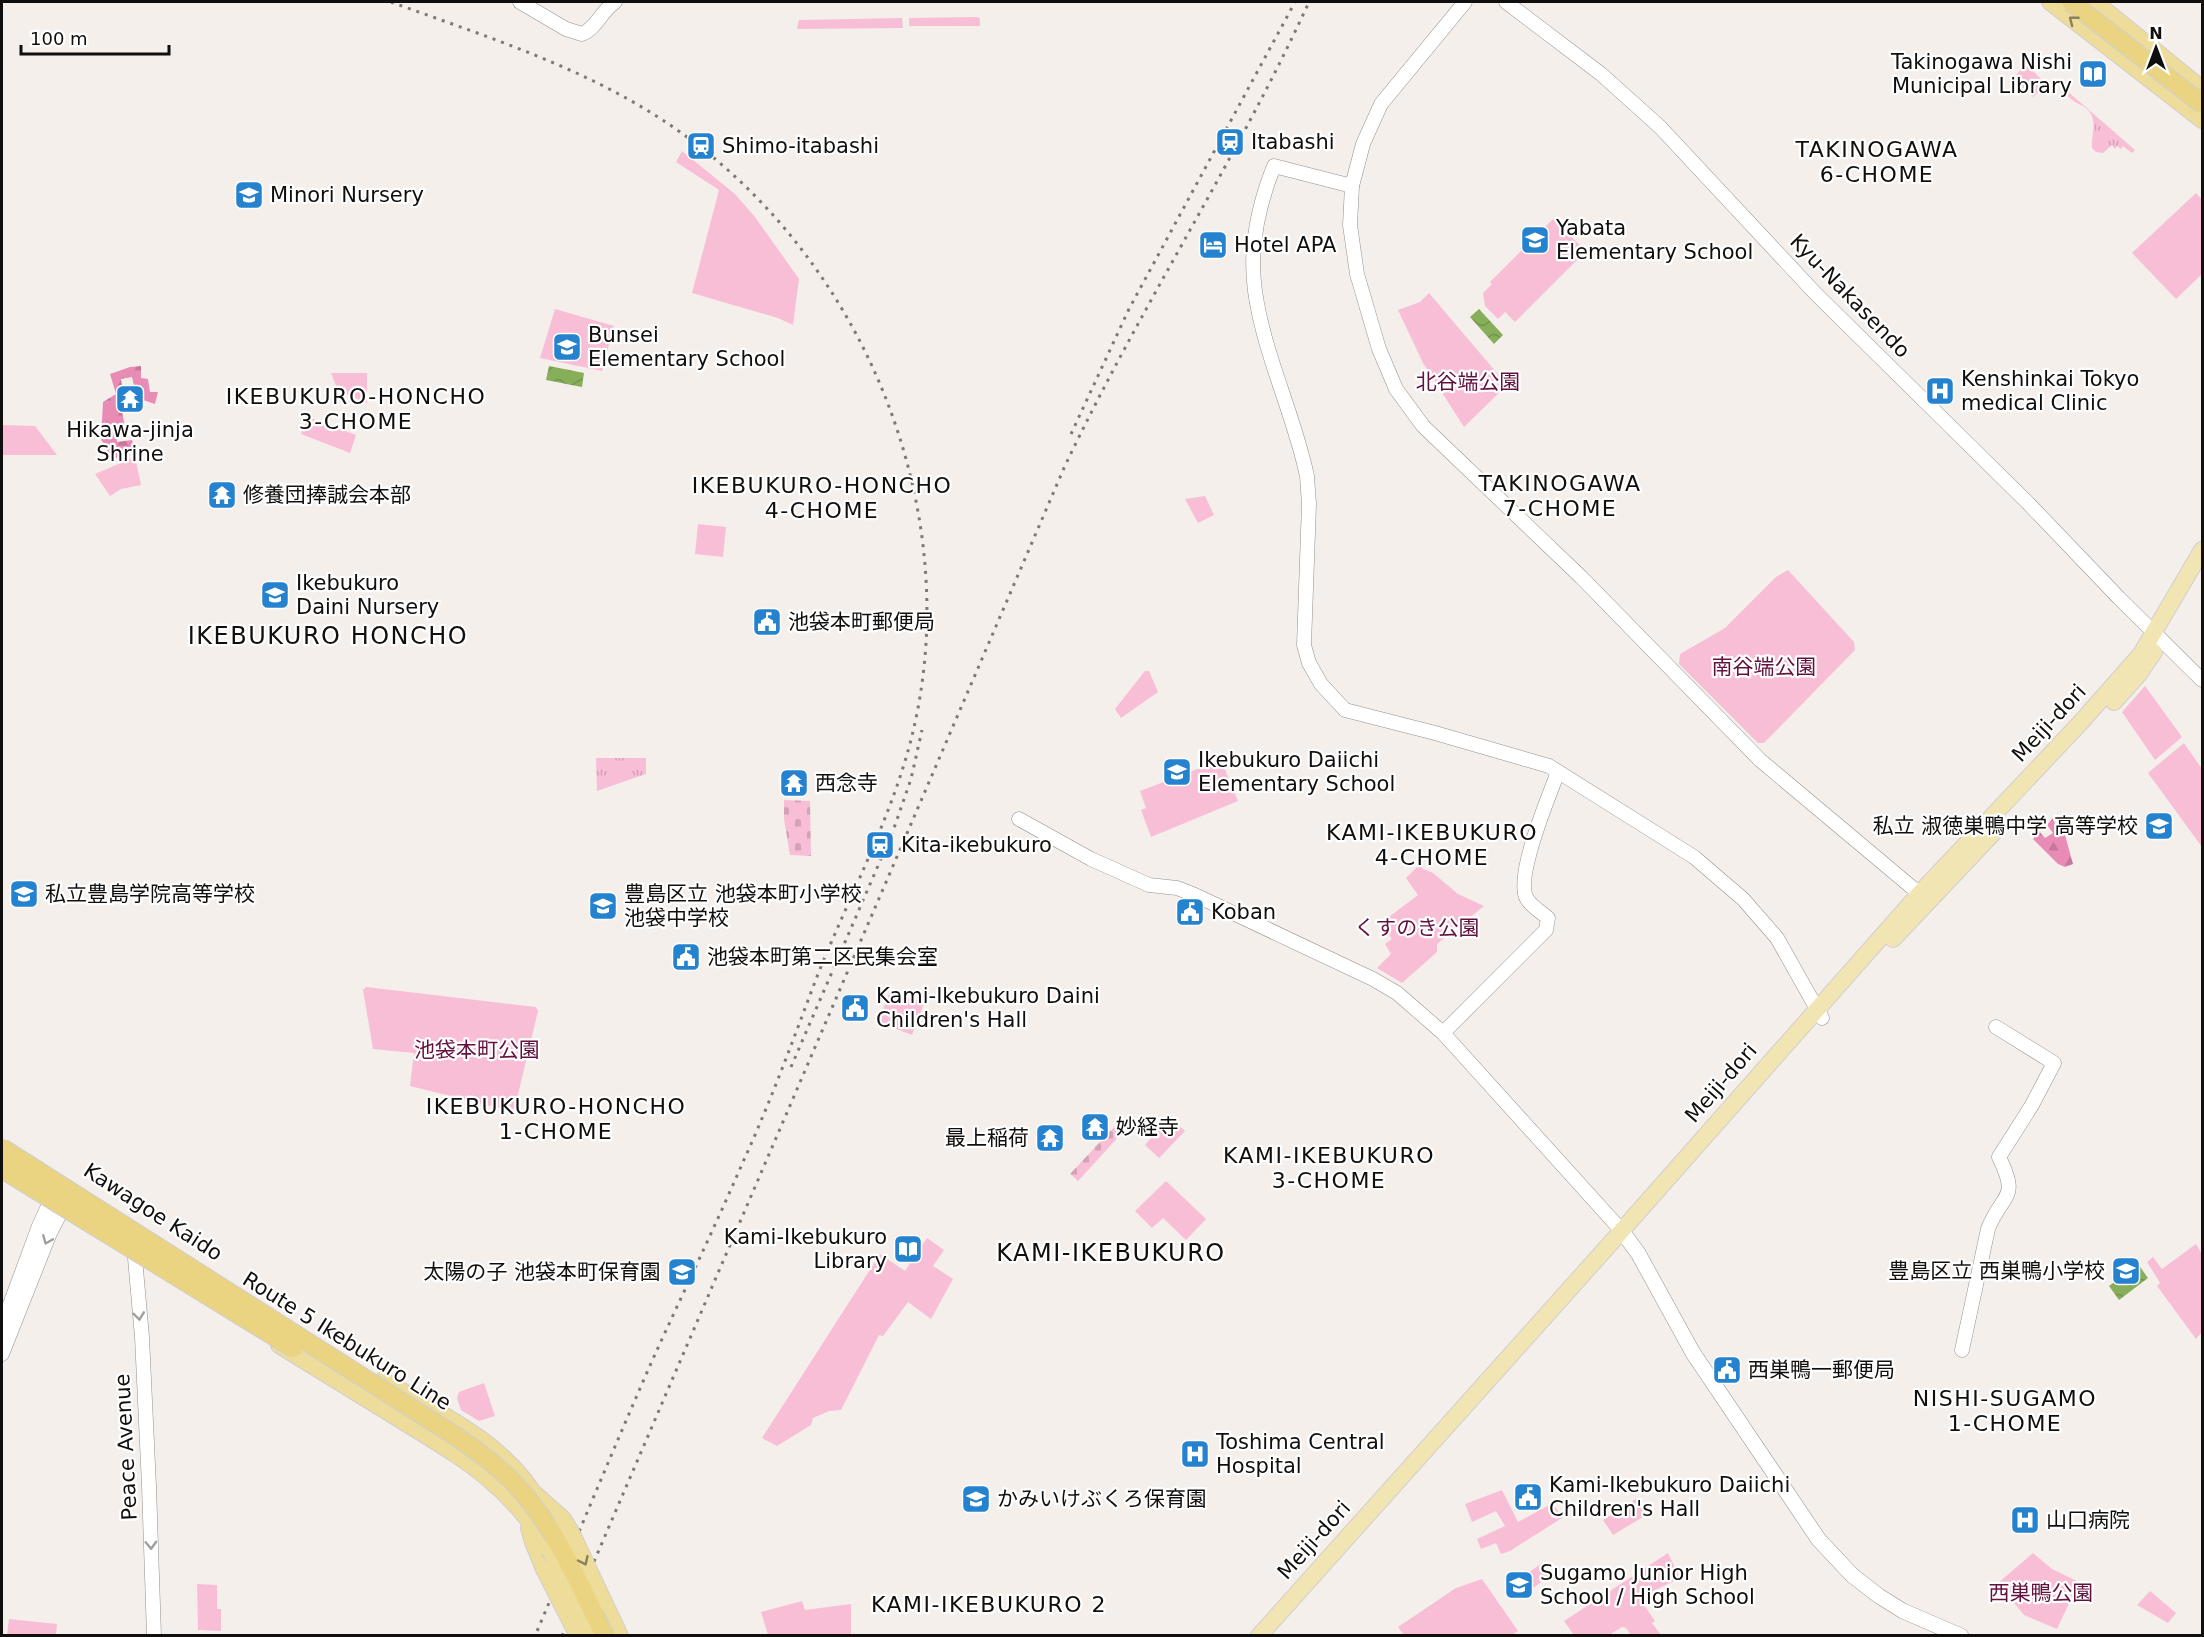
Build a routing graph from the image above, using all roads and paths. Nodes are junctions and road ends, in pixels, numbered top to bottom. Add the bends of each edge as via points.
1 (520, 2) edge
2 (615, 2) edge
3 (1465, 2) edge
4 (1506, 2) edge
5 (2050, 2) edge
6 (2071, 2) edge
7 (2095, 2) edge
8 (2202, 89) edge
9 (2202, 104) edge
10 (2202, 120) edge
11 (1352, 186) junction
12 (2202, 550) edge
13 (2202, 568) edge
14 (2157, 635) junction
15 (2202, 680) edge
16 (1558, 772) junction
17 (1019, 819) dead end
18 (1924, 897) junction
19 (1820, 1013) junction
20 (1996, 1027) dead end
21 (1443, 1033) junction
22 (2, 1140) edge
23 (2, 1148) edge
24 (2, 1169) edge
25 (2, 1176) edge
26 (67, 1184) junction
27 (55, 1209) junction
28 (1624, 1234) junction
29 (135, 1258) junction
30 (2, 1326) edge
31 (1962, 1350) dead end
32 (2, 1354) edge
33 (534, 1494) junction
34 (526, 1515) junction
35 (553, 1543) junction
36 (596, 1628) edge
37 (154, 1635) edge
38 (620, 1635) edge
39 (1259, 1635) edge
40 (1273, 1635) edge
41 (1961, 1635) edge

1 - 2 street via 582,34
3 - 11 street via 1380,104 1363,144
4 - 14 street, Kyu-Nakasendo via 1601,74 1660,127 1815,293
10 -> 5 highway
6 - 9 highway, bridge
7 - 8 highway
11 - 16 street via 1274,166 1263,192 1254,239 1258,309 1307,476 1303,631 1309,663 1324,688 1345,710 1522,758
11 - 18 street via 1350,225 1363,297 1388,372 1407,407 1760,760
12 - 14 main road, Meiji-dori
13 - 14 main road, Meiji-dori
14 - 15 street, Kyu-Nakasendo
14 - 18 main road, Meiji-dori via 2139,674
16 - 19 street via 1695,857 1722,880 1777,938
16 - 21 street via 1526,865 1524,882 1527,900 1548,918 1546,930
17 - 21 street via 1111,868 1149,885 1188,892 1373,979 1397,993
18 - 19 main road, Meiji-dori
19 - 28 main road, Meiji-dori
20 - 31 street via 2054,1062 1999,1157 2010,1188 1988,1229
21 - 28 street
22 - 26 highway, Kawagoe Kaido
23 - 36 highway, Route 5 Ikebukuro Line, bridge via 484,1457 511,1480 537,1511 565,1557
24 - 36 highway, Route 5 Ikebukuro Line, bridge via 460,1451 512,1497 536,1527
25 - 27 highway, Kawagoe Kaido
26 - 27 street
26 - 33 highway, Kawagoe Kaido via 311,1338 481,1439 501,1455
27 - 29 highway, Kawagoe Kaido
27 - 30 street
27 -> 32 street via 50,1233
28 - 39 main road, Meiji-dori
28 - 40 main road, Meiji-dori
28 - 41 main road via 1693,1353 1819,1540 1853,1576 1879,1596 1903,1611
29 - 34 highway, Kawagoe Kaido via 443,1444 485,1473
29 -> 37 street, Peace Avenue via 142,1337
33 - 35 highway, Kawagoe Kaido
33 -> 36 highway, bridge via 571,1532
34 - 35 highway, Kawagoe Kaido
34 - 36 highway, bridge via 544,1569
35 - 36 highway, Kawagoe Kaido, bridge
36 - 38 highway

